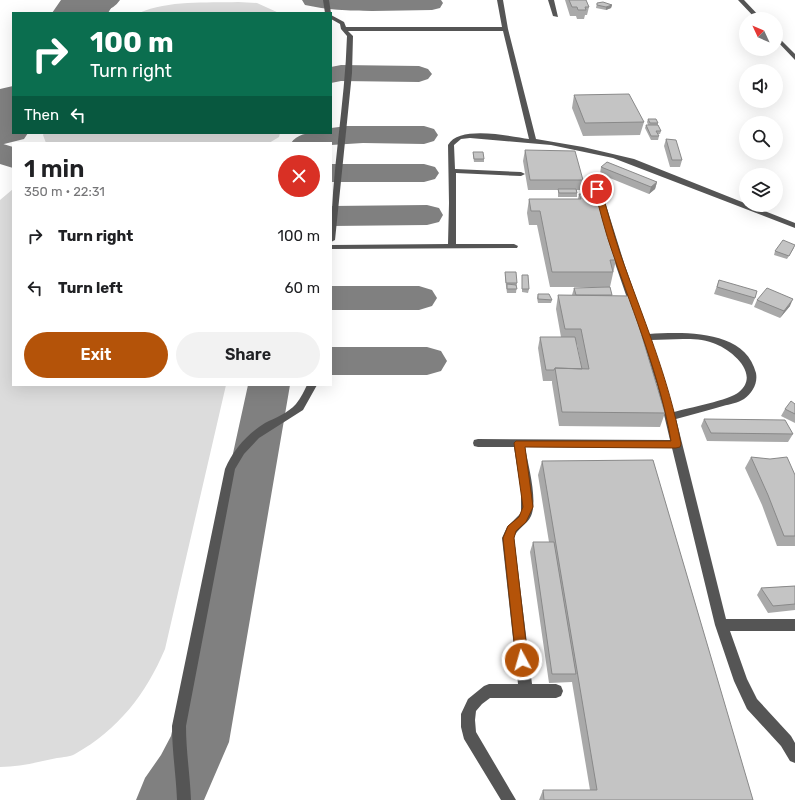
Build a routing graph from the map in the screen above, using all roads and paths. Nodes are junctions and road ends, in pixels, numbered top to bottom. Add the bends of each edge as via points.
1 (326, 0) edge
2 (500, 0) edge
3 (551, 0) edge
4 (741, 0) edge
5 (328, 12) edge
6 (752, 12) edge
7 (556, 16) dead end
8 (332, 17) edge
9 (344, 29) junction
10 (505, 29) junction
11 (783, 45) edge
12 (795, 58) edge
13 (533, 141) junction
14 (451, 171) junction
15 (521, 174) dead end
16 (597, 189) dead end
17 (795, 226) edge
18 (332, 231) edge
19 (452, 246) junction
20 (514, 246) dead end
21 (332, 247) edge
22 (646, 337) junction
23 (311, 386) edge
24 (671, 417) junction
25 (478, 442) dead end
26 (519, 443) junction
27 (676, 444) junction
28 (721, 625) junction
29 (795, 625) edge
30 (526, 691) junction
31 (556, 691) dead end
32 (795, 756) edge
33 (184, 800) edge
34 (508, 800) edge

1 - 5 lane
2 - 10 lane
3 - 7 lane
4 - 6 lane
8 - 9 lane via 342,23
9 - 10 lane
9 - 18 lane via 350,36 349,73
10 - 13 lane
11 - 12 lane
13 - 14 lane via 470,136 459,138 451,145
13 - 17 lane via 580,148 625,159
14 - 15 lane
14 - 19 lane
16 - 22 lane
19 - 20 lane
19 - 21 lane
22 - 24 lane
22 - 24 lane via 710,338 736,351 750,370 749,389 738,398
23 - 33 lane via 300,406 243,448 234,458 230,469 179,726
24 - 27 lane
25 - 26 lane
26 - 27 lane
26 - 30 lane via 528,507 523,519 512,529 508,538
27 - 28 lane
28 - 29 lane
28 - 32 lane via 752,704 786,741
30 - 31 lane
30 - 34 lane via 489,691 480,695 468,713 470,734

